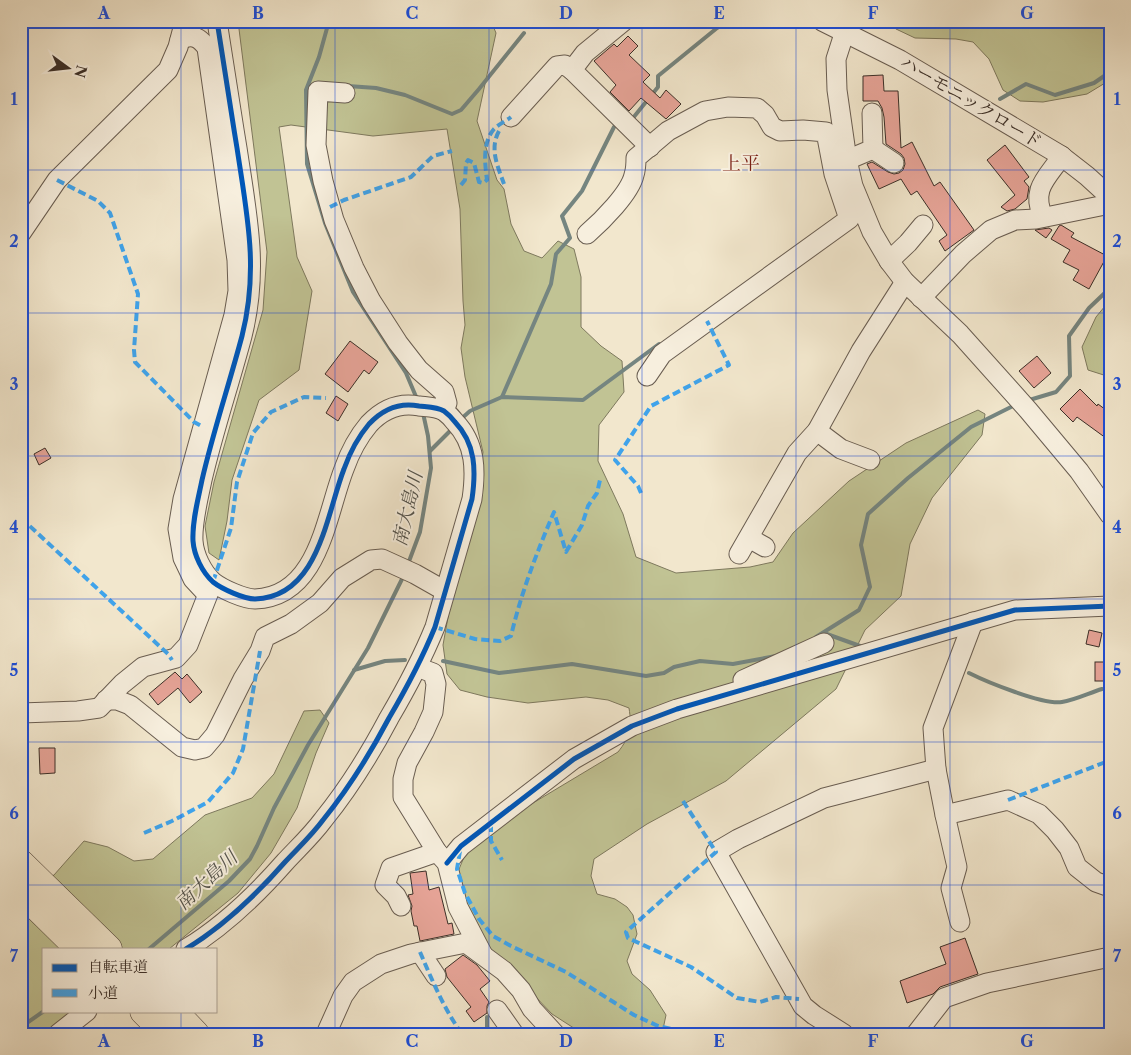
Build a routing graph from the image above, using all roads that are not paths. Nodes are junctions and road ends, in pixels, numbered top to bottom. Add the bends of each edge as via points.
1 (189, 21) edge
2 (217, 21) edge
3 (624, 21) edge
4 (822, 21) edge
5 (849, 26) edge
6 (180, 40) junction
7 (572, 70) junction
8 (345, 93) dead end
9 (872, 113) dead end
10 (511, 117) dead end
11 (650, 147) junction
12 (873, 148) junction
13 (1062, 156) junction
14 (847, 160) junction
15 (894, 163) dead end
16 (846, 188) junction
17 (1110, 197) edge
18 (1110, 204) edge
19 (1044, 217) junction
20 (923, 225) dead end
21 (21, 233) edge
22 (587, 234) dead end
23 (889, 262) junction
24 (905, 282) junction
25 (921, 298) junction
26 (647, 376) dead end
27 (447, 416) junction
28 (816, 431) junction
29 (870, 460) dead end
30 (1110, 516) edge
31 (739, 554) dead end
32 (210, 588) junction
33 (445, 591) junction
34 (1110, 606) edge
35 (973, 622) junction
36 (824, 643) dead end
37 (417, 667) junction
38 (722, 696) junction
39 (106, 700) junction
40 (21, 713) edge
41 (936, 769) junction
42 (945, 815) junction
43 (442, 858) junction
44 (21, 864) edge
45 (1110, 887) edge
46 (21, 891) edge
47 (401, 906) dead end
48 (51, 907) junction
49 (960, 922) dead end
50 (79, 948) edge
51 (107, 948) edge
52 (187, 948) edge
53 (414, 950) junction
54 (483, 955) junction
55 (1110, 957) edge
56 (436, 976) dead end
57 (532, 1009) junction
58 (498, 1010) dead end
59 (85, 1012) edge
60 (164, 1019) edge
61 (58, 1034) edge
62 (195, 1034) edge
63 (326, 1034) edge
64 (514, 1034) edge
65 (536, 1034) edge
66 (555, 1034) edge
67 (844, 1034) edge
68 (916, 1034) edge

1 - 6 street
2 - 32 street via 252,260 244,328 196,510 193,542
3 - 7 street via 584,53
4 - 5 street, ハーモニックロード
5 - 13 street, ハーモニックロード
5 - 14 street via 836,59
6 - 21 street via 168,70 57,180
6 - 32 street via 192,36 201,39 207,48 237,260 238,292 234,315 183,498 178,528 183,558 193,579
7 - 10 street via 565,65 556,66
7 - 11 street
8 - 27 street via 318,92 316,144 334,220 376,309 419,370 444,392
9 - 12 street
11 - 16 street via 668,131 705,111 728,107 757,108 772,127 780,131 826,132 834,174
11 - 22 street via 636,158 634,176 626,193
12 - 14 street
12 - 15 street
13 - 17 street, ハーモニックロード
13 - 19 street via 1038,194 1038,205
14 - 16 street
16 - 23 street
16 - 26 street via 849,219 662,354
18 - 19 street
19 - 25 street via 1016,220 991,230
20 - 23 street
23 - 24 street
24 - 25 street
24 - 28 street
25 - 30 street via 960,334 1016,396 1079,471
27 - 32 street via 412,404 393,406 370,423 356,442 344,469 310,565 281,593 248,599
27 - 33 street via 467,438 475,465 475,478
28 - 29 street via 841,449
28 - 31 street via 797,453 758,542
32 - 39 street via 188,645 176,658 143,666
33 - 37 street via 435,627
33 - 39 street via 382,559 371,560 342,578 320,602 291,624 265,637 215,735 204,748 182,748 130,705
34 - 35 street via 1015,610
35 - 38 street
35 - 41 street via 933,728
36 - 38 street via 738,682
37 - 43 street via 433,673 436,695 433,712 407,763 403,797
37 - 52 street via 369,755 322,821 249,900
38 - 43 street via 632,726 574,759
39 - 40 street via 99,708
41 - 42 street
41 - 67 street via 824,798 716,852 803,1006
42 - 45 street via 1008,800 1039,814 1064,842 1077,867 1096,882
42 - 49 street via 957,867 951,888
43 - 47 street via 391,868 385,885
43 - 54 street via 458,907
44 - 48 highway
46 - 48 highway
48 - 50 highway
48 - 51 highway
53 - 54 street via 466,943
53 - 56 street
53 - 63 street via 381,964 353,982 342,996
54 - 57 street via 504,971
55 - 68 street via 987,983 944,998
57 - 65 street
57 - 66 street
58 - 64 street
59 - 61 street
60 - 62 highway

